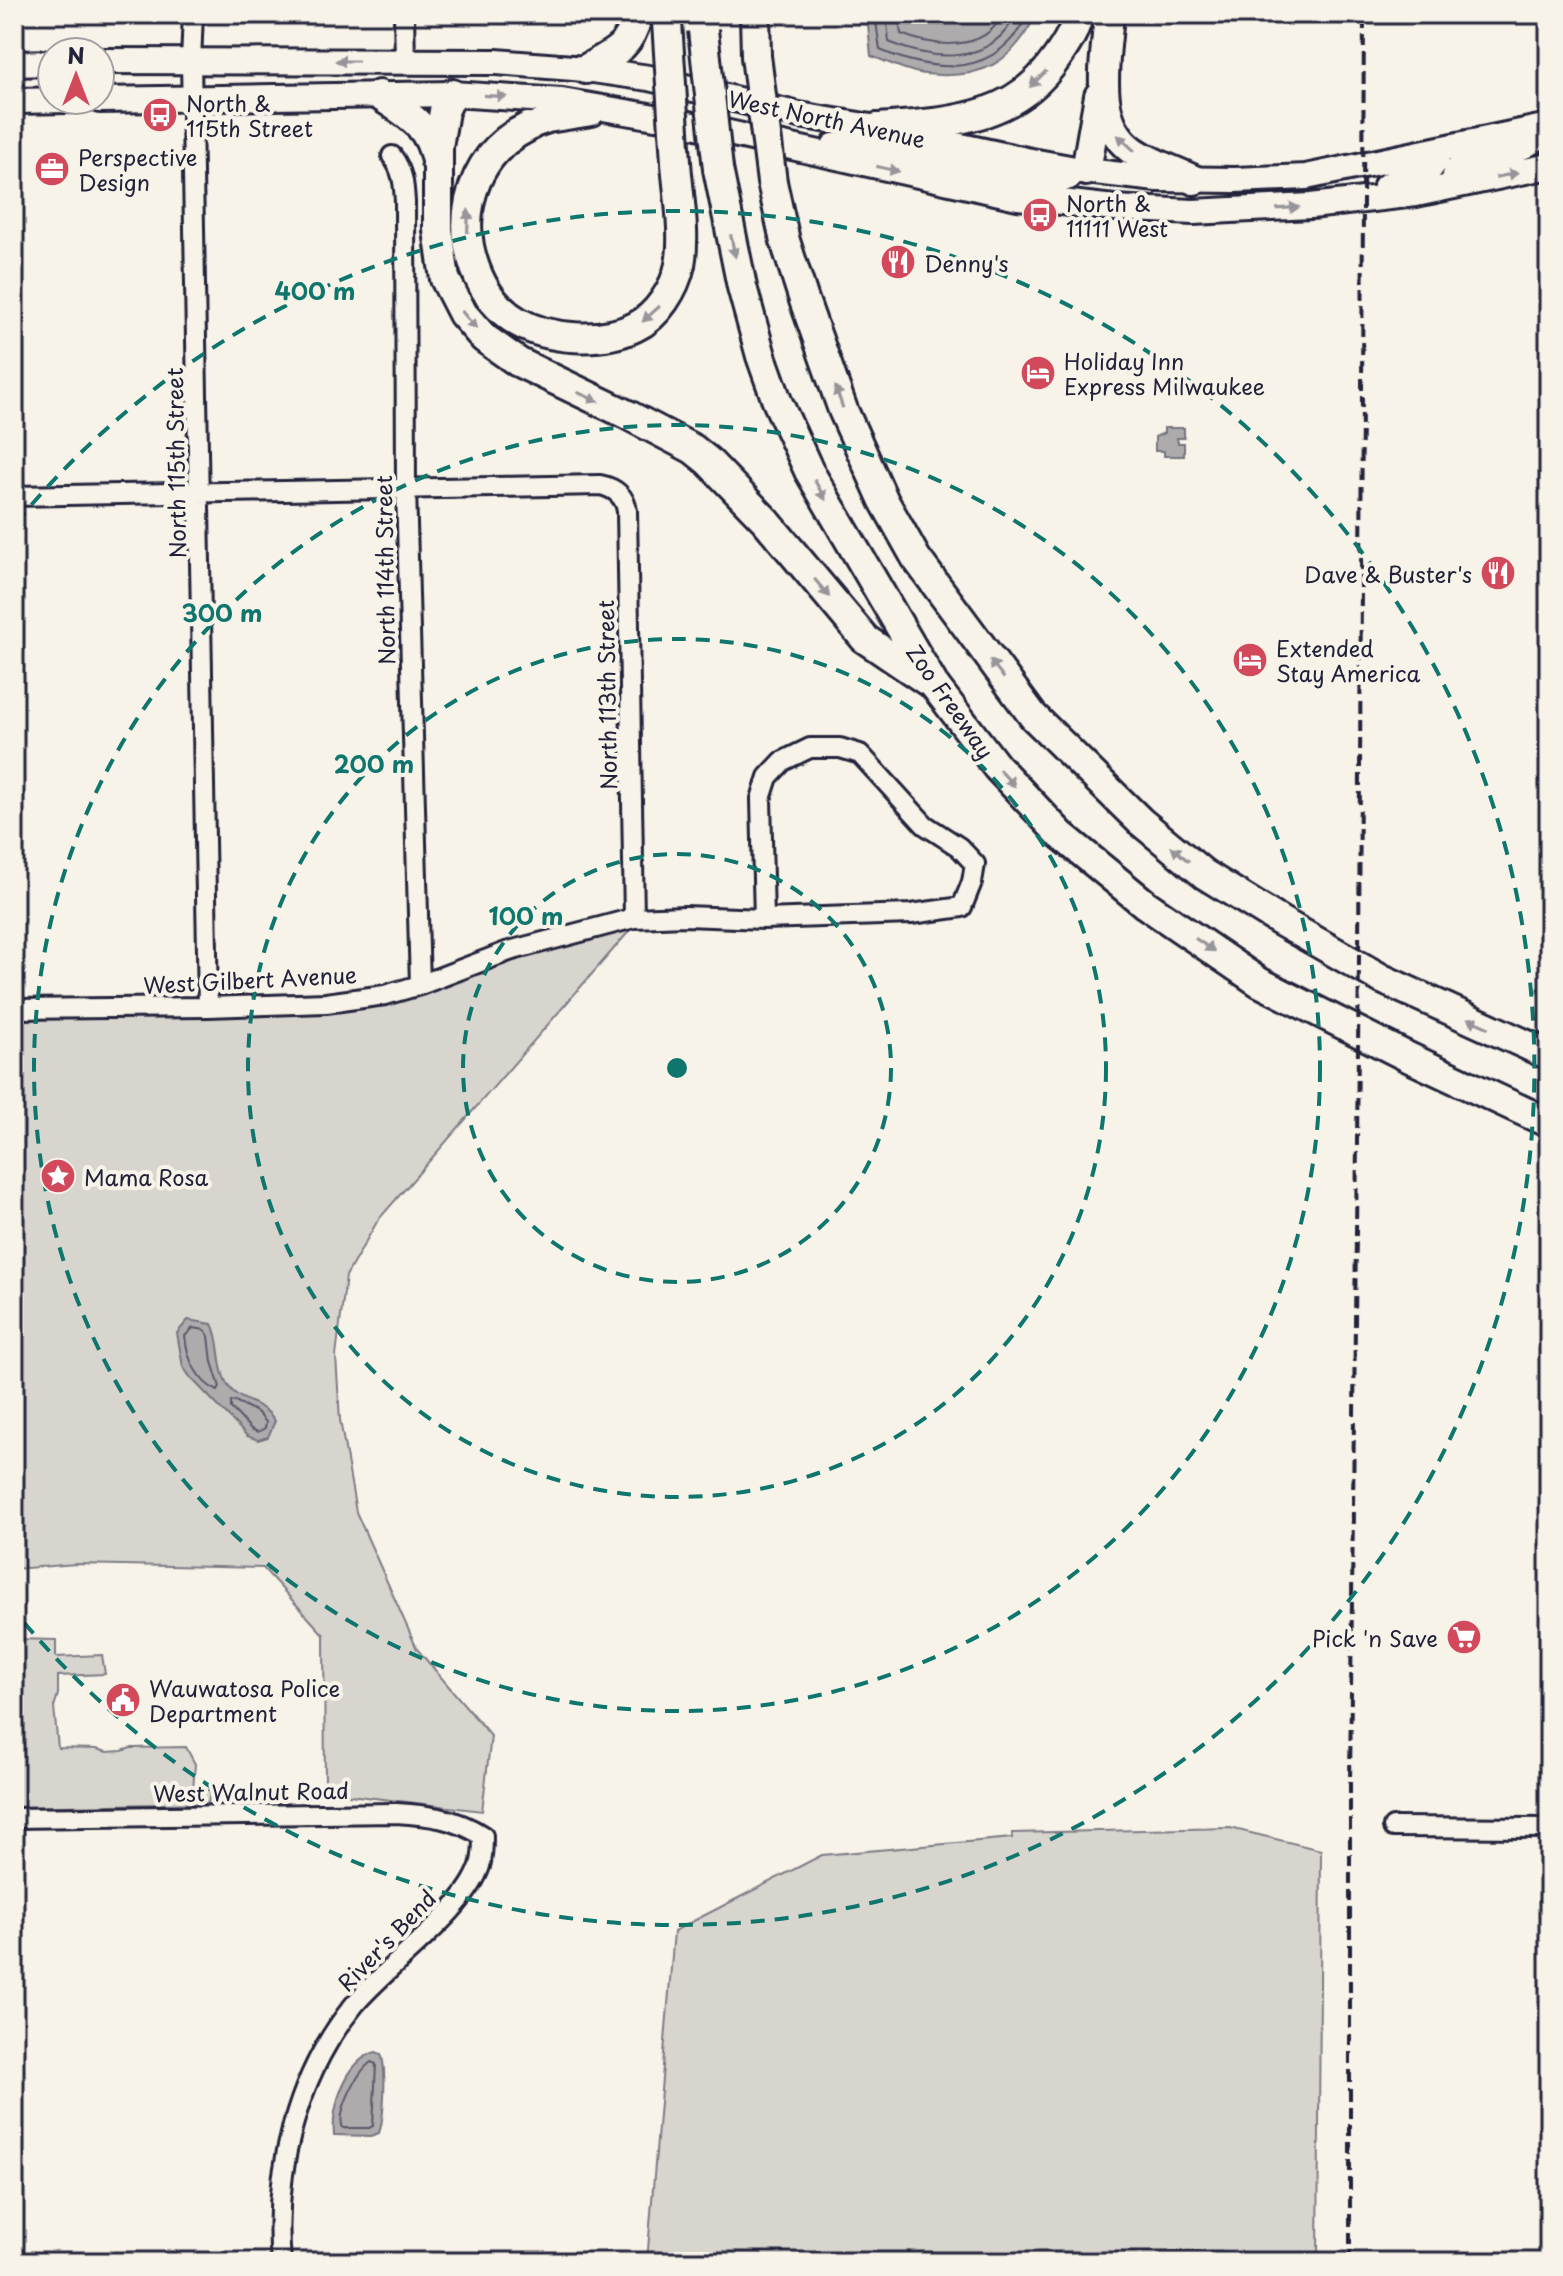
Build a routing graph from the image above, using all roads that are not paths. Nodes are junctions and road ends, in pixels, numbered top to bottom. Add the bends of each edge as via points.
1 (193, 14) edge
2 (404, 14) edge
3 (638, 14) edge
4 (755, 14) edge
5 (1078, 14) edge
6 (1109, 14) edge
7 (667, 18) edge
8 (703, 22) edge
9 (1106, 48) junction
10 (116, 61) edge
11 (136, 61) junction
12 (191, 61) junction
13 (405, 61) junction
14 (36, 63) edge
15 (509, 63) junction
16 (14, 64) edge
17 (586, 69) junction
18 (116, 70) edge
19 (36, 85) edge
20 (14, 86) edge
21 (452, 94) junction
22 (379, 95) junction
23 (193, 98) junction
24 (116, 100) edge
25 (14, 101) edge
26 (36, 101) edge
27 (615, 109) junction
28 (528, 127) joint
29 (877, 128) junction
30 (1549, 128) edge
31 (804, 150) junction
32 (1439, 151) junction
33 (392, 156) dead end
34 (436, 166) junction
35 (1549, 166) edge
36 (1086, 171) junction
37 (1194, 180) junction
38 (1452, 186) junction
39 (1375, 199) junction
40 (1080, 205) junction
41 (406, 488) junction
42 (200, 491) junction
43 (14, 496) edge
44 (934, 685) junction
45 (634, 918) junction
46 (764, 919) junction
47 (420, 985) junction
48 (208, 1007) junction
49 (14, 1009) edge
50 (1549, 1055) edge
51 (1549, 1123) edge
52 (14, 1818) edge
53 (1393, 1827) dead end
54 (1549, 1828) edge
55 (483, 1836) joint
56 (281, 2262) edge

1 - 12 street, North 115th Street
2 - 13 street
3 - 17 highway via 633,34 620,50
50 -> 4 highway, bridge via 1382,979 1204,874 1140,821 1033,716 916,558 843,410 785,241 772,182
5 -> 29 highway via 1050,68 998,109 949,122
6 - 9 highway
7 -> 28 highway, bridge via 680,264 658,309 636,327 597,337 556,337 517,322 490,297 474,267 465,219 475,180 489,157
8 -> 44 highway, Zoo Freeway, bridge via 718,169 742,287 777,401 809,471
9 - 36 highway
37 -> 9 highway via 1139,154 1116,133 1106,110
10 - 11 main road, West North Avenue
11 - 12 main road, West North Avenue
11 - 18 main road
13 -> 12 main road, West North Avenue
12 - 23 street, North 115th Street
13 - 15 main road, West North Avenue
14 - 16 main road
15 - 17 main road, West North Avenue
15 - 21 main road via 470,77
17 - 29 main road, West North Avenue
19 - 20 main road
21 - 22 main road, West North Avenue
21 -> 27 main road, West North Avenue
21 - 34 highway via 444,111
22 - 23 main road, West North Avenue
22 - 34 highway via 426,132
23 - 24 main road, West North Avenue
23 - 42 street, North 115th Street
25 - 26 main road
27 - 28 main road
27 - 31 main road, West North Avenue
29 - 36 main road, West North Avenue
30 - 32 main road, West North Avenue
30 - 38 main road via 1524,146 1462,166 1454,173
31 - 36 main road via 845,145 894,150 1058,181
31 -> 40 main road, West North Avenue
32 - 37 main road, West North Avenue via 1306,177
32 - 39 main road via 1430,170 1390,183
33 - 41 street, North 114th Street via 404,191
34 -> 44 highway via 445,279 463,314 484,338 527,368 693,449 766,521 865,639
38 -> 35 main road, West North Avenue
36 - 37 main road, West North Avenue
36 - 40 main road
38 - 39 main road, West North Avenue
40 -> 39 main road, West North Avenue via 1193,212
41 - 42 street
41 - 45 street, North 113th Street via 600,485 620,495 627,511
41 - 47 street, North 114th Street
42 - 43 street
42 - 48 street, North 115th Street
44 -> 51 highway, Zoo Freeway via 997,767 1061,835 1145,904 1259,982
45 - 46 street, West Gilbert Avenue
45 - 47 street, West Gilbert Avenue via 509,951
46 - 46 street, West Gilbert Avenue via 761,799 768,777 783,761 810,748 860,754 925,825 975,864 962,907
47 - 48 street, West Gilbert Avenue via 326,1003
48 - 49 street, West Gilbert Avenue
52 - 55 street, West Walnut Road via 396,1813 447,1819
53 - 54 street
55 - 56 street, River's Bend via 479,1869 470,1885 354,2006 309,2080 286,2155 279,2216

